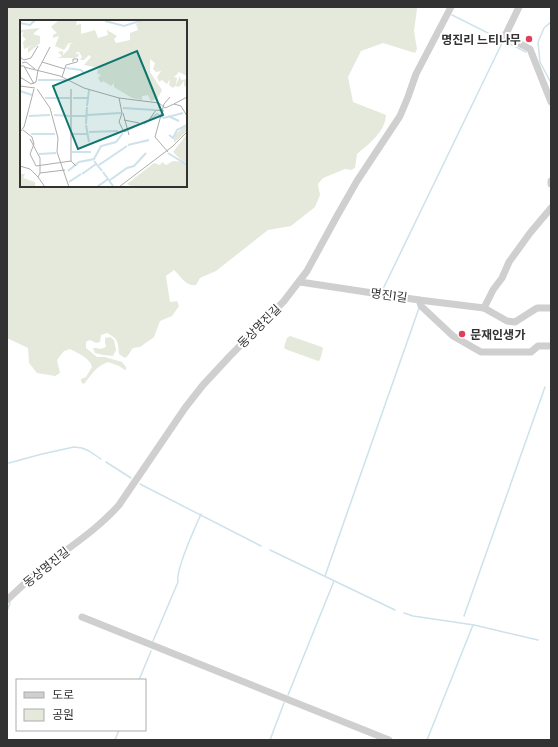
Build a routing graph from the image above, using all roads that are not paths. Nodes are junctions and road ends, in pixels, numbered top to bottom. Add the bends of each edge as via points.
1 (451, 7) edge
2 (519, 7) edge
3 (551, 102) edge
4 (551, 208) edge
5 (300, 282) junction
6 (419, 300) junction
7 (484, 308) junction
8 (551, 308) edge
9 (551, 346) edge
10 (7, 600) edge
11 (82, 617) dead end
12 (389, 740) edge

1 - 5 street, 동상명진길 via 416,74 400,116 358,181
2 - 3 street via 504,36 530,49
4 - 7 street via 509,262
5 - 6 street, 명진1길
5 - 10 street, 동상명진길 via 184,408 113,512
6 - 7 street
6 - 9 street, 명진1길 via 421,306 453,336 482,352 531,352 538,346
7 - 8 street via 514,322 537,308
11 - 12 street

